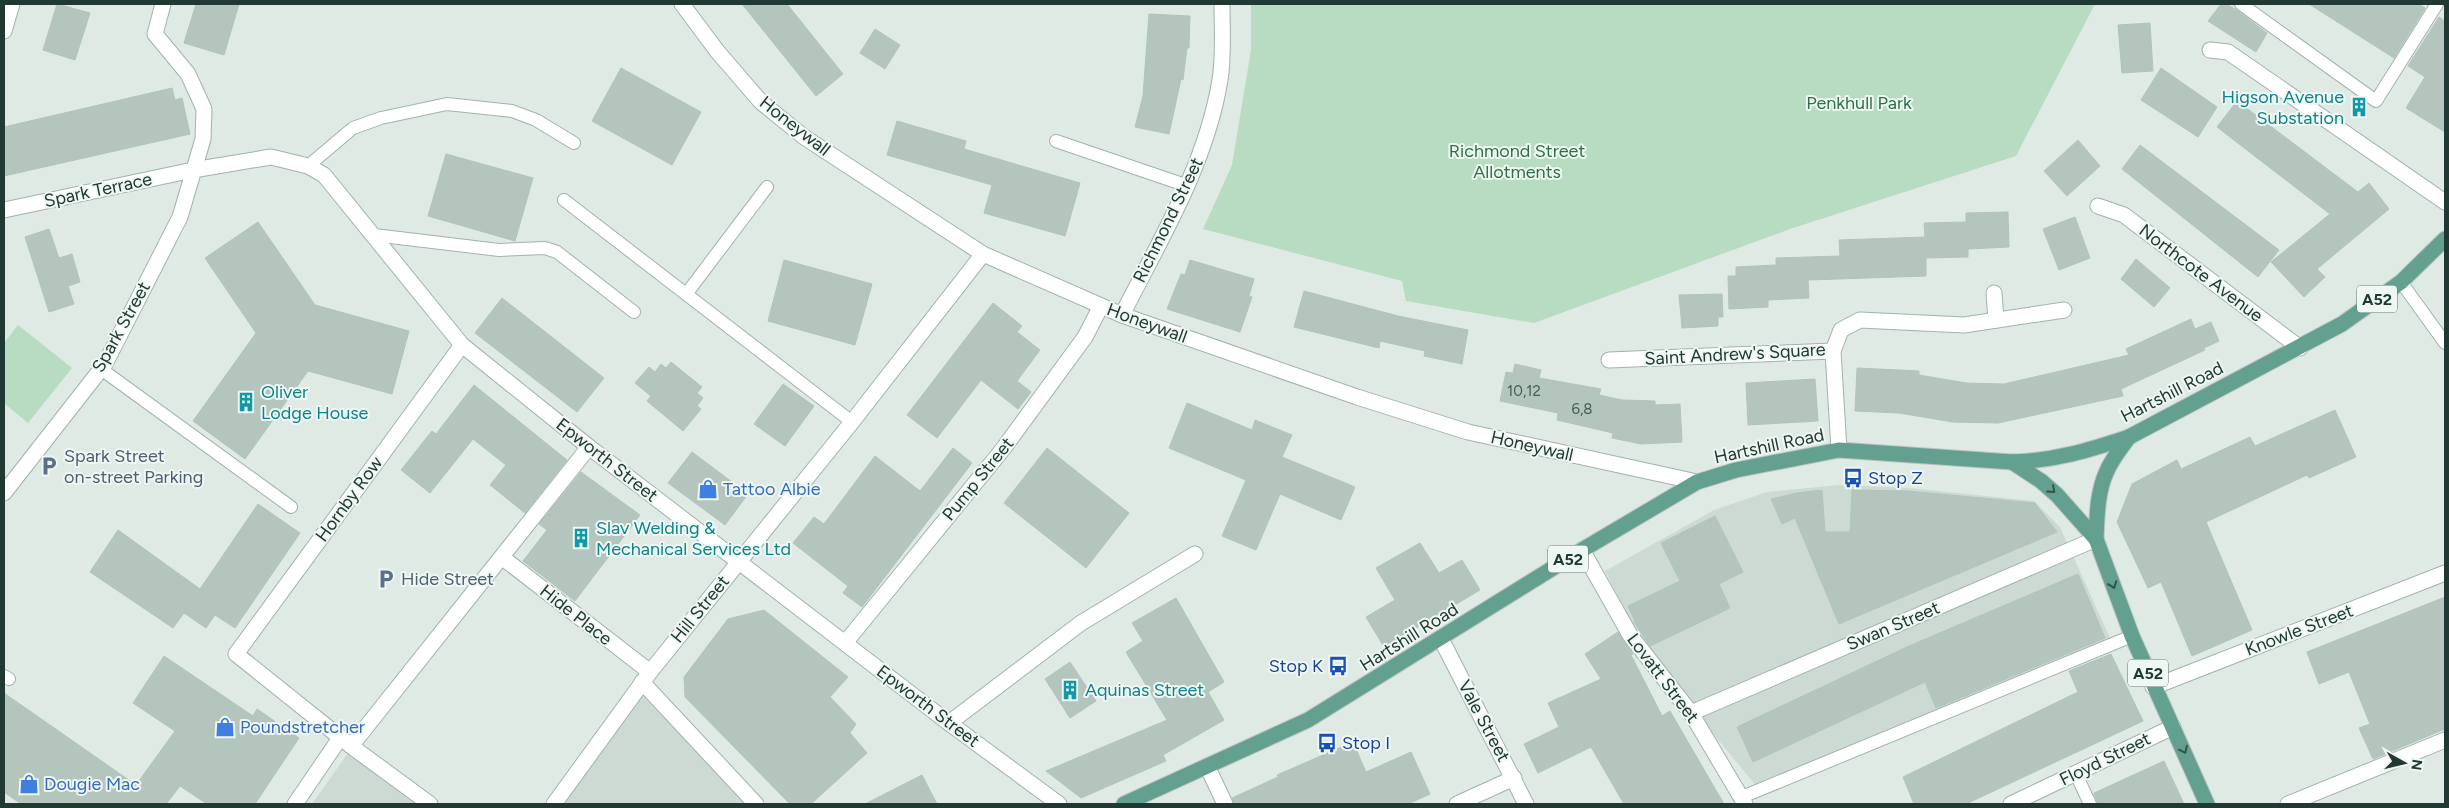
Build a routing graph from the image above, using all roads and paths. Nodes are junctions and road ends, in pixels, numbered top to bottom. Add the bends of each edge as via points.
1 (12, 4) edge
2 (163, 4) edge
3 (682, 4) edge
4 (1222, 4) edge
5 (2241, 4) edge
6 (2438, 4) edge
7 (4, 31) edge
8 (2210, 50) dead end
9 (1056, 141) dead end
10 (574, 143) dead end
11 (308, 166) junction
12 (193, 170) junction
13 (1188, 186) junction
14 (767, 187) dead end
15 (564, 200) dead end
16 (2445, 202) edge
17 (2098, 206) dead end
18 (4, 210) edge
19 (374, 235) junction
20 (2445, 239) edge
21 (983, 254) junction
22 (2401, 282) junction
23 (687, 293) junction
24 (1994, 293) dead end
25 (1101, 306) junction
26 (2064, 310) dead end
27 (634, 312) dead end
28 (1122, 315) junction
29 (1996, 320) junction
30 (2445, 343) edge
31 (462, 344) junction
32 (2300, 348) junction
33 (1833, 351) junction
34 (1609, 360) dead end
35 (101, 369) junction
36 (852, 422) junction
37 (2129, 436) junction
38 (589, 447) junction
39 (1839, 450) junction
40 (2012, 462) junction
41 (1696, 482) junction
42 (4, 493) edge
43 (291, 507) dead end
44 (2096, 539) junction
45 (1582, 550) junction
46 (1195, 554) dead end
47 (503, 558) junction
48 (738, 562) junction
49 (2445, 573) edge
50 (2132, 636) junction
51 (1441, 639) junction
52 (845, 643) junction
53 (646, 677) junction
54 (2154, 687) junction
55 (1691, 713) junction
56 (949, 723) junction
57 (2173, 727) junction
58 (2445, 740) edge
59 (345, 742) junction
60 (1207, 766) junction
61 (2076, 774) junction
62 (1514, 778) junction
63 (1744, 800) edge
64 (295, 804) edge
65 (430, 804) edge
66 (554, 804) edge
67 (756, 804) edge
68 (1060, 804) edge
69 (1124, 804) edge
70 (1225, 804) edge
71 (1457, 804) edge
72 (1526, 804) edge
73 (2010, 804) edge
74 (2090, 804) edge
75 (2207, 804) edge
76 (2288, 804) edge

1 - 7 street
2 - 12 street, Spark Street via 155,34 188,74 204,109 203,139
3 - 21 street, Honeywall via 761,102 804,137
4 - 13 street, Richmond Street via 1220,80 1203,147
5 - 6 lane via 2376,101
8 - 16 street via 2228,52
9 - 13 lane
10 - 11 lane via 512,110 447,104 381,118 353,128
11 - 12 street, Epworth Street via 271,157
11 - 19 street, Epworth Street via 324,175
12 - 18 street, Spark Terrace
12 - 35 street, Spark Street via 180,217
13 - 28 street, Richmond Street
14 - 23 lane
15 - 23 lane
17 - 32 street, Northcote Avenue via 2124,216
19 - 27 lane via 499,250 546,248 557,252
19 - 31 street, Epworth Street
20 - 22 main road, Hartshill Road / A52
21 - 25 street, Honeywall
21 - 36 street, Hill Street
22 - 30 lane
22 - 32 main road, Hartshill Road / A52 via 2342,324
23 - 36 lane
24 - 29 street
25 - 28 street, Honeywall
25 - 52 street, Pump Street via 1085,337 1003,449
26 - 29 street, Saint Andrew's Square
28 - 41 street, Honeywall via 1356,397 1468,432
29 - 33 street, Saint Andrew's Square via 1964,325 1860,320 1840,330
31 - 38 street, Epworth Street
31 - 59 street, Hornby Row via 236,654
32 - 37 main road, Hartshill Road / A52
33 - 34 street, Saint Andrew's Square
33 - 39 street
35 - 42 street, Spark Street
35 - 43 lane
36 - 48 street, Hill Street
37 - 40 main road, Hartshill Road / A52 via 2071,456 2038,462
37 - 44 main road, A52 via 2102,484
38 - 47 street
38 - 48 street, Epworth Street
39 - 40 main road, Hartshill Road / A52
39 - 41 main road, Hartshill Road / A52 via 1736,470
40 -> 44 main road, A52 via 2057,495
41 - 45 main road, Hartshill Road / A52
44 -> 50 main road, A52
44 - 55 street, Swan Street
45 - 51 main road, Hartshill Road / A52
45 - 55 street, Lovatt Street via 1630,635
46 - 56 street via 1081,623
47 - 53 street, Hide Place
47 - 59 street
48 - 52 street, Epworth Street
48 - 53 street, Hill Street
49 - 54 street, Knowle Street
50 - 54 main road, A52
50 - 63 lane
51 - 60 main road, Hartshill Road / A52 via 1308,720
51 - 62 street, Vale Street
52 - 56 street, Epworth Street
53 - 66 street, Hill Street
53 - 67 street, Hide Place
54 - 57 main road, A52
55 - 63 street, Lovatt Street
56 - 68 street, Epworth Street
57 - 61 street, Floyd Street
57 -> 75 main road, A52
58 - 76 street
59 - 64 street
59 - 65 street
60 - 69 main road, Hartshill Road / A52
60 - 70 street
61 - 73 street, Floyd Street
61 - 74 lane
62 - 71 street
62 - 72 street, Vale Street

